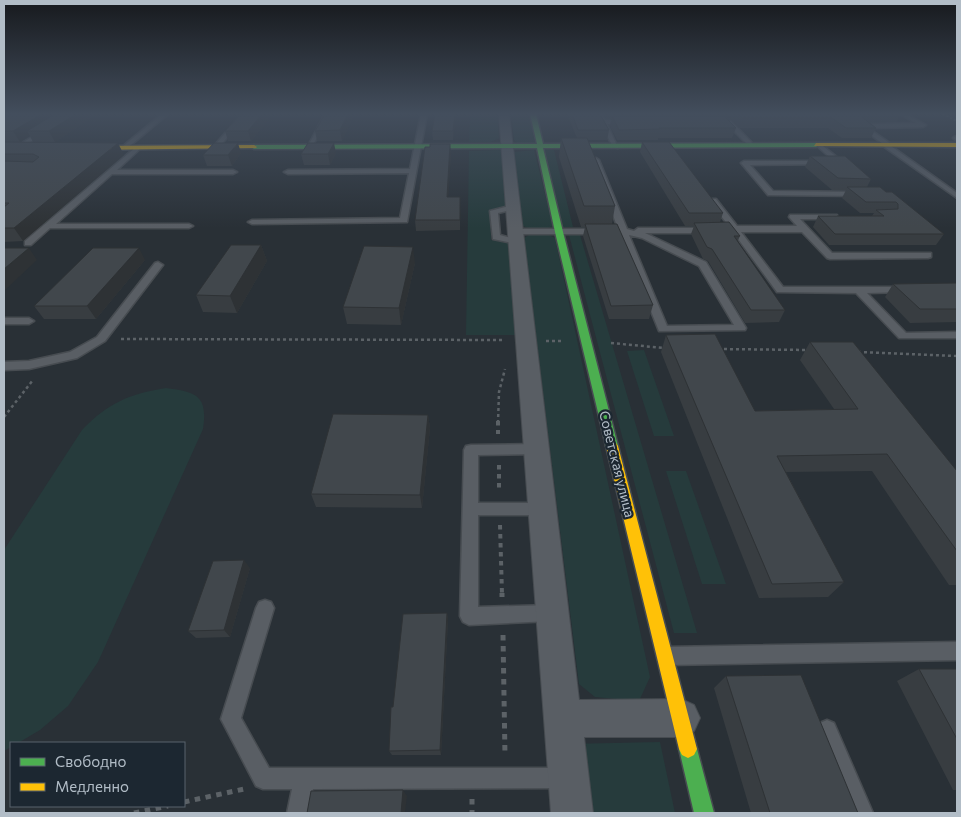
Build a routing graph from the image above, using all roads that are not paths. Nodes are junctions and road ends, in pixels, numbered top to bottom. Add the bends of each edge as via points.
1 (133, 152) edge
2 (418, 152) edge
3 (509, 152) edge
4 (542, 152) edge
5 (828, 152) edge
6 (897, 152) edge
7 (596, 160) edge
8 (414, 171) junction
9 (111, 172) junction
10 (234, 172) dead end
11 (288, 172) dead end
12 (706, 192) edge
13 (872, 194) edge
14 (957, 196) edge
15 (840, 217) edge
16 (252, 222) dead end
17 (47, 226) junction
18 (189, 226) dead end
19 (515, 227) junction
20 (735, 229) junction
21 (804, 229) junction
22 (623, 231) junction
23 (559, 232) junction
24 (28, 243) dead end
25 (928, 255) dead end
26 (158, 265) dead end
27 (918, 289) edge
28 (859, 290) junction
29 (4, 321) edge
30 (29, 322) dead end
31 (957, 335) edge
32 (4, 366) edge
33 (538, 449) junction
34 (470, 509) junction
35 (543, 509) junction
36 (265, 608) dead end
37 (553, 613) junction
38 (957, 651) edge
39 (666, 656) junction
40 (681, 718) junction
41 (563, 719) junction
42 (827, 730) dead end
43 (568, 778) junction
44 (305, 779) junction
45 (298, 813) edge
46 (572, 813) edge
47 (704, 813) edge
48 (862, 813) edge

1 - 9 lane
2 - 8 lane
3 - 19 street
4 - 23 street, Советская улица
5 - 13 lane via 841,163 744,163 772,194
6 - 14 lane
7 - 22 lane
8 - 11 lane
8 - 16 lane via 404,220
9 - 10 lane
9 - 17 lane
12 - 20 lane
15 - 21 lane via 794,217
17 - 18 lane
17 - 24 lane
19 - 23 lane
19 - 33 street
20 - 21 lane
20 - 22 lane
20 - 28 lane via 780,290
21 - 25 lane via 830,256
22 - 22 lane via 663,330 741,328 703,264 645,236
22 - 23 lane
23 - 39 street, Советская улица
26 - 32 lane via 101,338 73,355 28,365
27 - 28 lane
28 - 31 lane via 903,336
29 - 30 lane
33 - 34 lane via 471,450
33 - 35 street
34 - 35 lane
34 - 37 lane via 469,616
35 - 37 street
36 - 44 lane via 231,719 263,779
37 - 41 street
38 - 39 lane
39 - 40 street, Советская улица
40 - 41 street
40 - 47 street, Советская улица
41 - 43 street
42 - 48 lane
43 - 44 lane
43 - 46 street
44 - 45 lane

